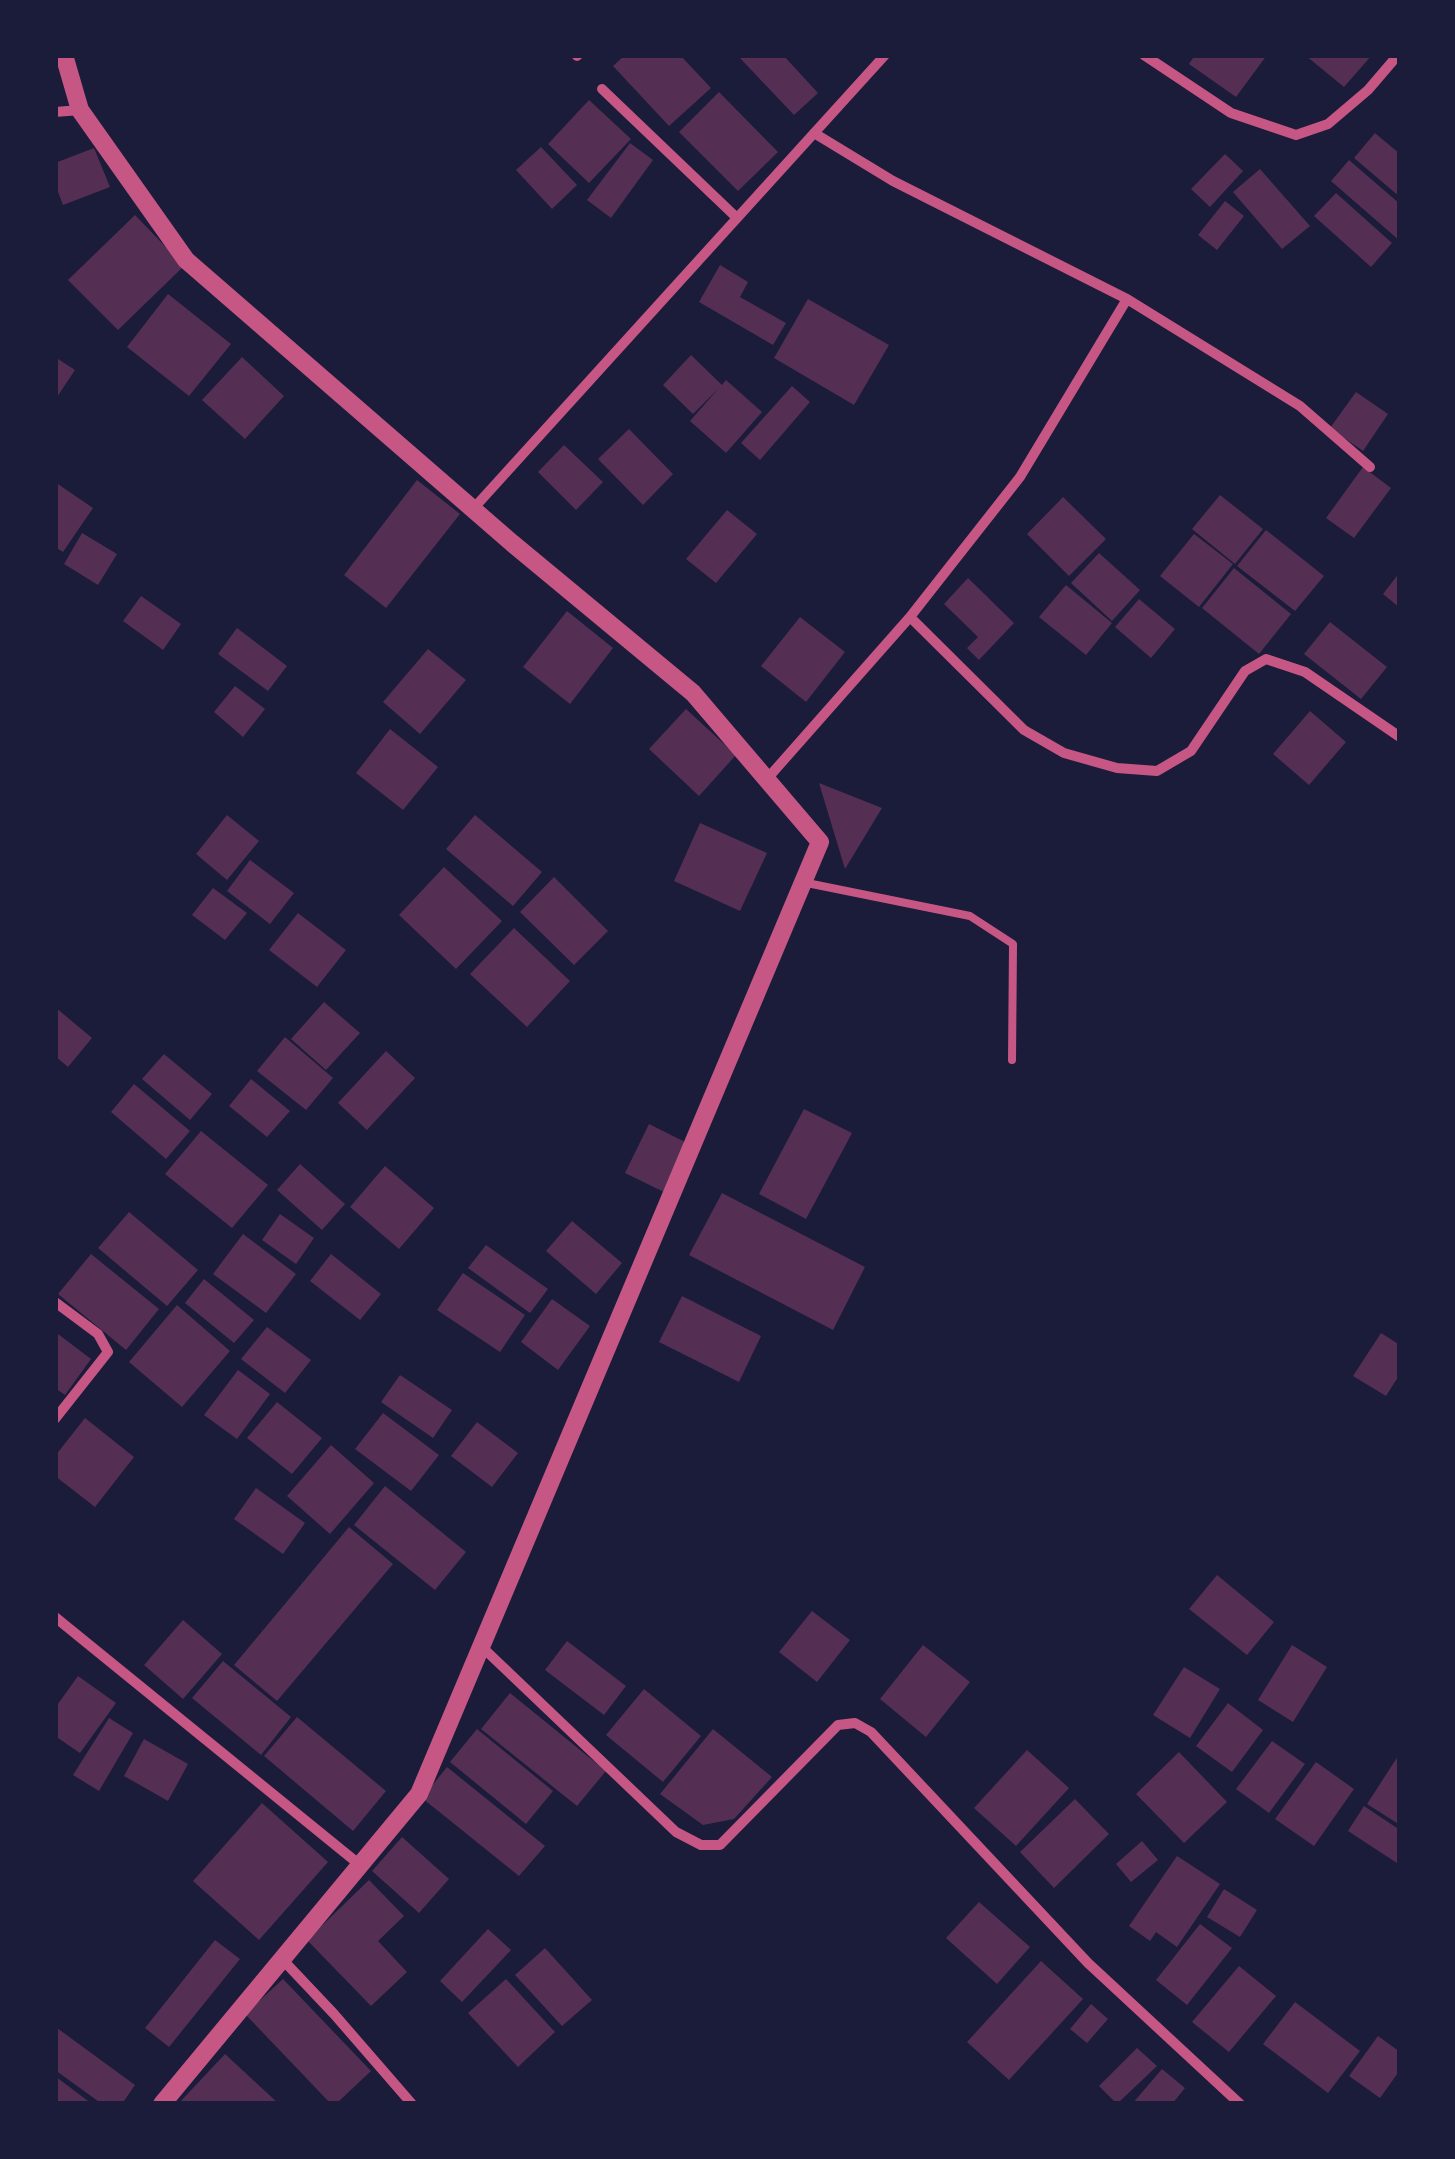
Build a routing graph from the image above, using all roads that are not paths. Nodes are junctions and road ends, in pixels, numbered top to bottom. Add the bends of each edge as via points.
1 (64, 55) edge
2 (885, 55) edge
3 (1144, 55) edge
4 (1398, 55) edge
5 (602, 89) dead end
6 (80, 110) junction
7 (55, 112) edge
8 (814, 133) junction
9 (738, 218) junction
10 (1127, 299) junction
11 (1370, 467) dead end
12 (473, 509) junction
13 (910, 617) junction
14 (1400, 737) edge
15 (767, 780) junction
16 (802, 882) junction
17 (1012, 1060) dead end
18 (55, 1302) edge
19 (55, 1419) edge
20 (55, 1617) edge
21 (481, 1646) junction
22 (360, 1865) junction
23 (282, 1960) junction
24 (162, 2104) edge
25 (412, 2104) edge
26 (1240, 2104) edge

1 - 6 street
2 - 8 street
3 - 4 street via 1231,113 1296,135 1328,124
5 - 9 street
6 - 7 street
6 - 12 street via 186,260
8 - 9 street
8 - 10 street via 893,181
9 - 12 street
10 - 11 street via 1300,406
10 - 13 street via 1020,477
12 - 15 street via 693,693
13 - 14 street via 1024,730 1064,753 1117,768 1157,771 1191,751 1245,671 1266,659 1305,672
13 - 15 street
15 - 16 street via 820,842
16 - 17 lane via 970,916 1014,944
16 - 21 street
18 - 19 street via 98,1334 108,1352
20 - 22 street
21 - 22 street via 418,1794
21 - 26 street via 676,1832 701,1845 720,1845 838,1724 872,1732 1088,1963
22 - 23 street
23 - 24 street
23 - 25 street

